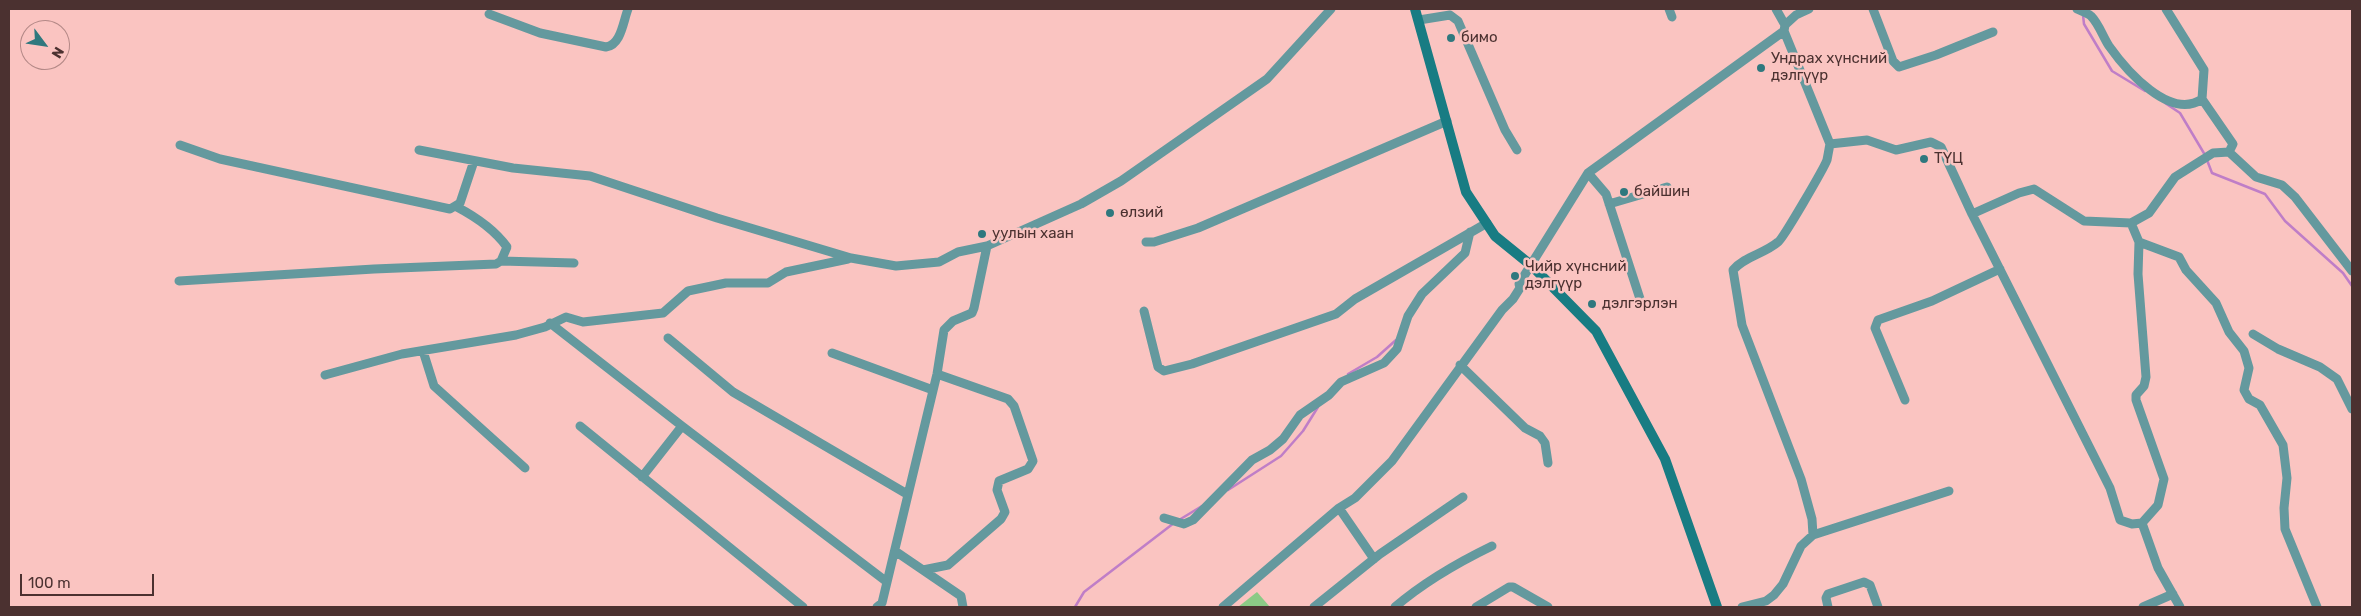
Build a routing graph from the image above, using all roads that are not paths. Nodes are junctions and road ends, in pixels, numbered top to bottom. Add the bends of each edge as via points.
1 (628, 9) edge
2 (1331, 9) edge
3 (1415, 9) edge
4 (1776, 9) edge
5 (1809, 9) edge
6 (1873, 9) edge
7 (2077, 9) edge
8 (2166, 9) edge
9 (489, 14) dead end
10 (1419, 20) junction
11 (1784, 28) junction
12 (1993, 32) dead end
13 (2202, 99) junction
14 (1447, 121) junction
15 (1830, 144) junction
16 (180, 145) dead end
17 (419, 150) dead end
18 (1517, 150) dead end
19 (2229, 152) junction
20 (474, 161) junction
21 (1588, 173) junction
22 (1667, 187) dead end
23 (1610, 204) junction
24 (457, 207) junction
25 (1972, 214) junction
26 (1486, 222) junction
27 (2131, 223) junction
28 (1470, 232) junction
29 (1146, 242) dead end
30 (2139, 242) junction
31 (987, 246) junction
32 (851, 258) junction
33 (501, 261) junction
34 (574, 263) dead end
35 (1532, 266) junction
36 (2000, 269) junction
37 (2352, 272) edge
38 (179, 281) dead end
39 (1642, 305) dead end
40 (1144, 311) dead end
41 (550, 323) junction
42 (2253, 334) dead end
43 (668, 338) dead end
44 (423, 351) junction
45 (832, 353) dead end
46 (1460, 366) junction
47 (937, 374) junction
48 (325, 375) dead end
49 (933, 390) junction
50 (1905, 400) dead end
51 (2352, 409) edge
52 (580, 426) dead end
53 (682, 426) junction
54 (1548, 463) dead end
55 (525, 468) dead end
56 (642, 477) junction
57 (1949, 491) dead end
58 (907, 494) junction
59 (1463, 497) dead end
60 (1340, 508) junction
61 (1168, 520) dead end
62 (2142, 522) junction
63 (1813, 535) junction
64 (1492, 546) dead end
65 (894, 551) junction
66 (1374, 559) junction
67 (923, 570) junction
68 (887, 582) junction
69 (2172, 594) junction
70 (803, 607) edge
71 (878, 607) edge
72 (963, 607) edge
73 (1223, 607) edge
74 (1314, 607) edge
75 (1395, 607) edge
76 (1476, 607) edge
77 (1548, 607) edge
78 (1717, 607) edge
79 (1742, 607) edge
80 (1828, 607) edge
81 (1878, 607) edge
82 (2143, 607) edge
83 (2180, 607) edge
84 (2317, 607) edge

1 - 9 street via 617,42 606,47 540,33
2 - 31 street via 1267,79 1121,181 1081,204
3 - 10 main road
4 - 11 street
5 - 11 street via 1796,15
6 - 12 street via 1893,61 1899,67
7 - 13 street via 2091,16 2126,70 2152,92 2173,103 2196,104
8 - 13 street via 2204,70
10 - 14 main road
10 - 18 street via 1450,15 1458,21 1505,130
11 - 15 street
11 - 21 street
13 - 19 street via 2233,144
14 - 26 main road via 1466,192
14 - 29 street via 1198,228
15 - 25 street via 1867,140 1896,150 1936,143 1941,147
15 - 63 street via 1821,172 1780,241 1741,260 1733,270 1742,325 1801,479
16 - 24 street via 220,159 450,209
17 - 20 street
19 - 27 street via 2213,153 2175,177 2149,213
19 - 37 street via 2256,177 2282,185 2295,196
20 - 24 street
20 - 32 street via 590,176
21 - 23 street via 1606,194
21 - 35 street
22 - 23 street
23 - 39 street
24 - 33 street via 499,236 507,246
25 - 27 street via 2019,193 2034,190 2084,221
25 - 36 street
26 - 28 street
26 - 35 main road via 1495,236
27 - 30 street
28 - 40 street via 1355,299 1336,314 1164,371 1158,368
28 - 61 street via 1465,253 1422,294 1408,316 1397,349 1384,363 1341,382 1329,395 1300,415 1282,439 1252,460 1200,514 1184,524
30 - 62 street via 2138,274 2146,377 2136,400 2164,479 2158,505
30 - 84 street via 2179,257 2186,270 2216,303 2229,332 2244,351 2249,368 2244,390 2249,399 2260,406 2283,444 2287,478 2286,528
31 - 32 street via 958,252 939,262 896,266
31 - 47 street via 974,308 944,330
32 - 41 street via 786,272 768,283 726,283 688,291 663,313 583,322 566,317
33 - 34 street
33 - 38 street via 496,264
35 - 46 street via 1513,299
35 - 78 main road via 1596,331 1665,458
36 - 50 street via 1932,301 1878,320 1875,328
36 - 62 street via 2110,488 2120,520 2132,524
41 - 44 street via 516,335
41 - 53 street
42 - 51 street via 2320,367 2337,379
43 - 58 street via 733,392
44 - 48 street
44 - 55 street via 434,386
45 - 49 street
46 - 54 street via 1525,428 1540,436 1545,443
46 - 60 street via 1392,461 1355,498
47 - 49 street
47 - 67 street via 1008,399 1014,406 1033,461 1028,469 999,480 997,490 1005,512 1001,519 948,565
49 - 58 street
52 - 56 street
53 - 56 street
53 - 68 street
56 - 70 street
57 - 63 street
58 - 65 street
59 - 66 street
60 - 66 street
60 - 73 street
62 - 69 street via 2158,568
63 - 79 street via 1800,547 1783,584 1774,595 1766,601
64 - 75 street via 1461,561
65 - 67 street
65 - 68 street
66 - 74 street
67 - 72 street via 961,596
68 - 71 street
69 - 82 street
69 - 83 street
76 - 77 street via 1509,587
80 - 81 street via 1828,594 1864,582 1870,585

